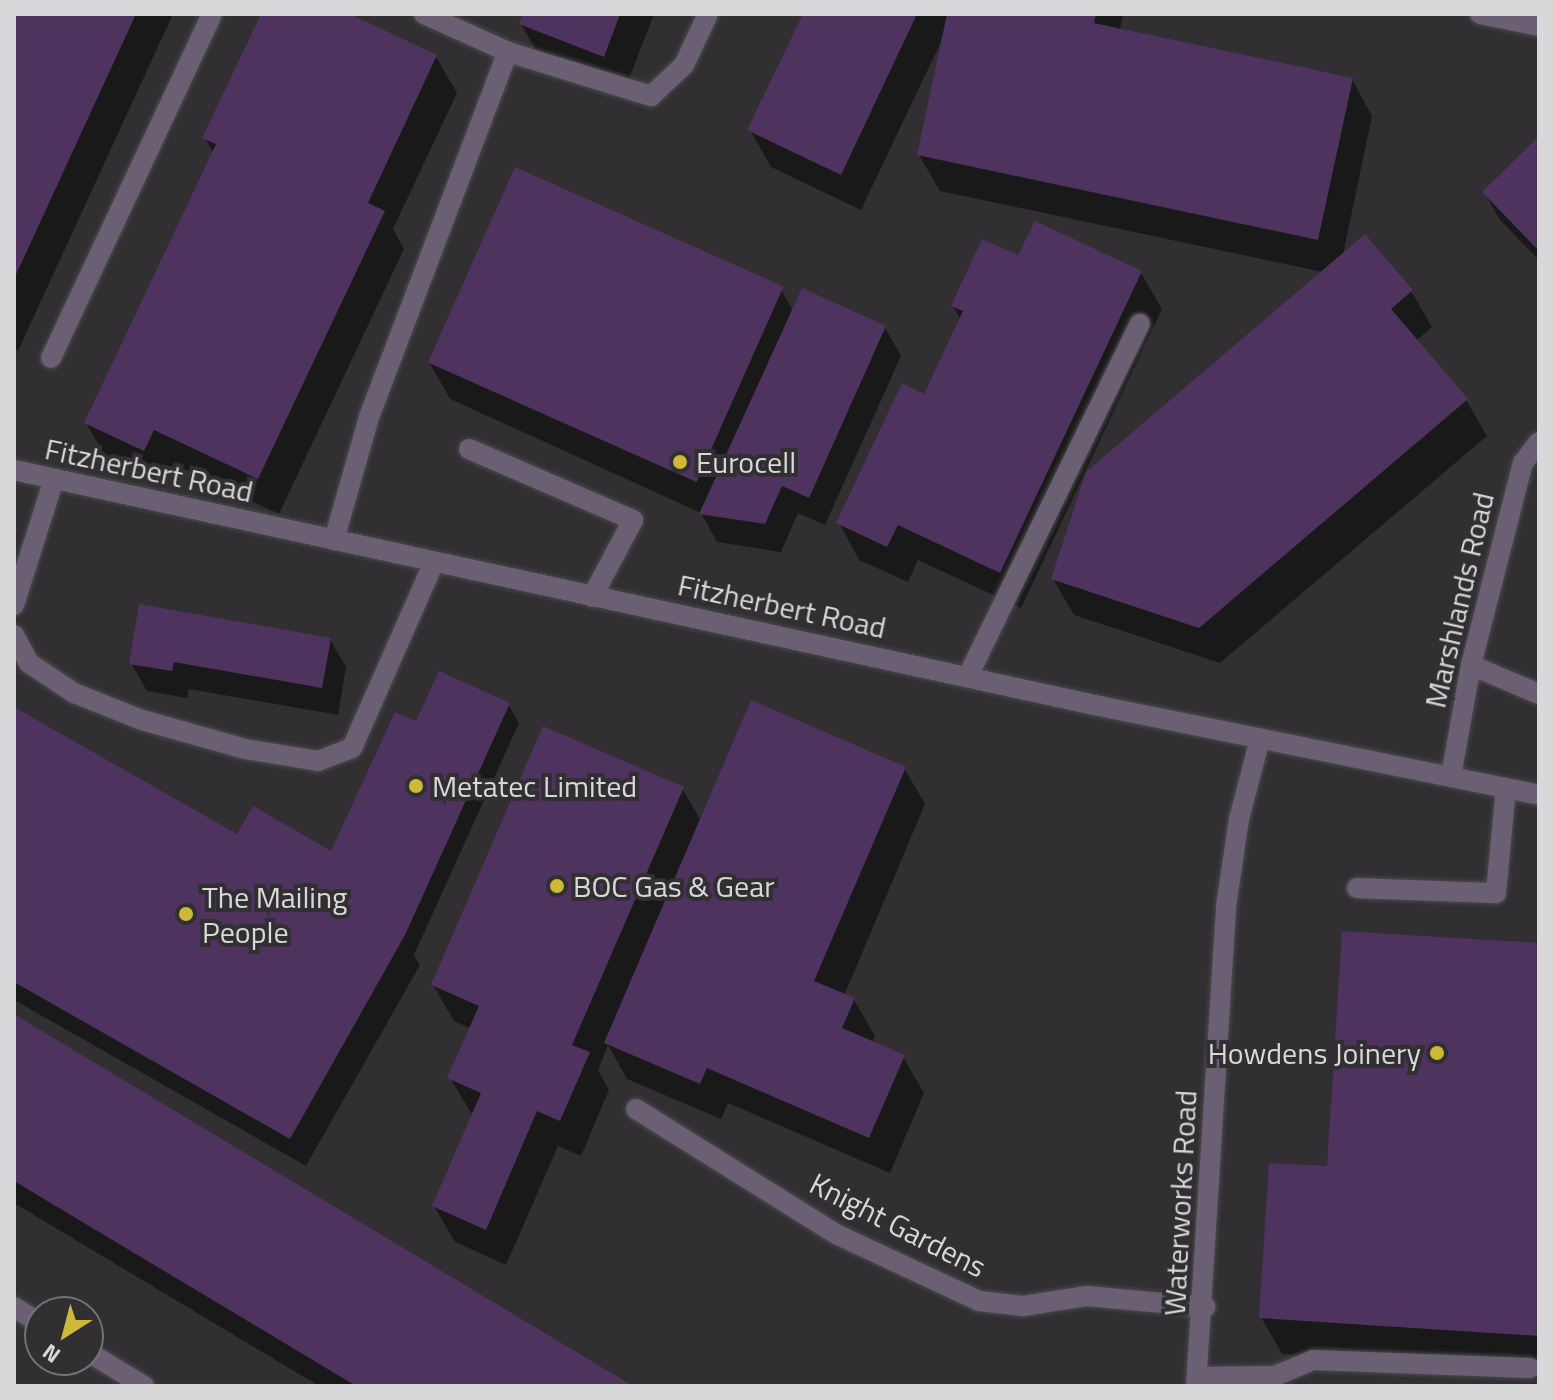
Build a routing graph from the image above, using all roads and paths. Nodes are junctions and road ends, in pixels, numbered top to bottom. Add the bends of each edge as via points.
1 (212, 14) edge
2 (424, 14) edge
3 (708, 14) edge
4 (1480, 14) edge
5 (452, 20) edge
6 (1539, 26) edge
7 (508, 52) junction
8 (1140, 324) dead end
9 (51, 358) dead end
10 (1539, 442) edge
11 (469, 449) dead end
12 (14, 470) edge
13 (53, 482) junction
14 (334, 540) junction
15 (434, 562) junction
16 (592, 597) junction
17 (14, 605) edge
18 (14, 635) edge
19 (1471, 665) junction
20 (968, 676) junction
21 (1539, 694) edge
22 (1260, 739) junction
23 (1451, 776) junction
24 (1506, 788) junction
25 (1539, 795) edge
26 (1357, 888) dead end
27 (636, 1109) dead end
28 (1205, 1307) junction
29 (104, 1362) edge
30 (1530, 1368) dead end
31 (1197, 1381) edge
32 (144, 1386) edge

1 - 9 street
2 - 5 street
3 - 7 street via 684,65 651,96
4 - 6 street
5 - 7 street
7 - 14 street via 369,417
8 - 20 street
10 - 19 street, Marshlands Road via 1523,463
11 - 16 street via 633,520
12 - 13 street, Fitzherbert Road
13 - 14 street, Fitzherbert Road
13 - 17 street
14 - 15 street, Fitzherbert Road
15 - 16 street, Fitzherbert Road
15 - 18 street via 352,748 318,761 245,749 142,720 74,693 29,663
16 - 20 street, Fitzherbert Road
19 - 21 street
19 - 23 street, Marshlands Road
20 - 22 street, Fitzherbert Road
22 - 23 street, Fitzherbert Road
22 - 28 street, Waterworks Road via 1239,819 1227,900
23 - 24 street, Fitzherbert Road
24 - 25 street, Fitzherbert Road
24 - 26 street via 1496,893
27 - 28 street, Knight Gardens via 836,1234 979,1301 1023,1306 1087,1296
28 - 31 street, Waterworks Road
29 - 32 street
30 - 31 street via 1313,1360 1275,1376

